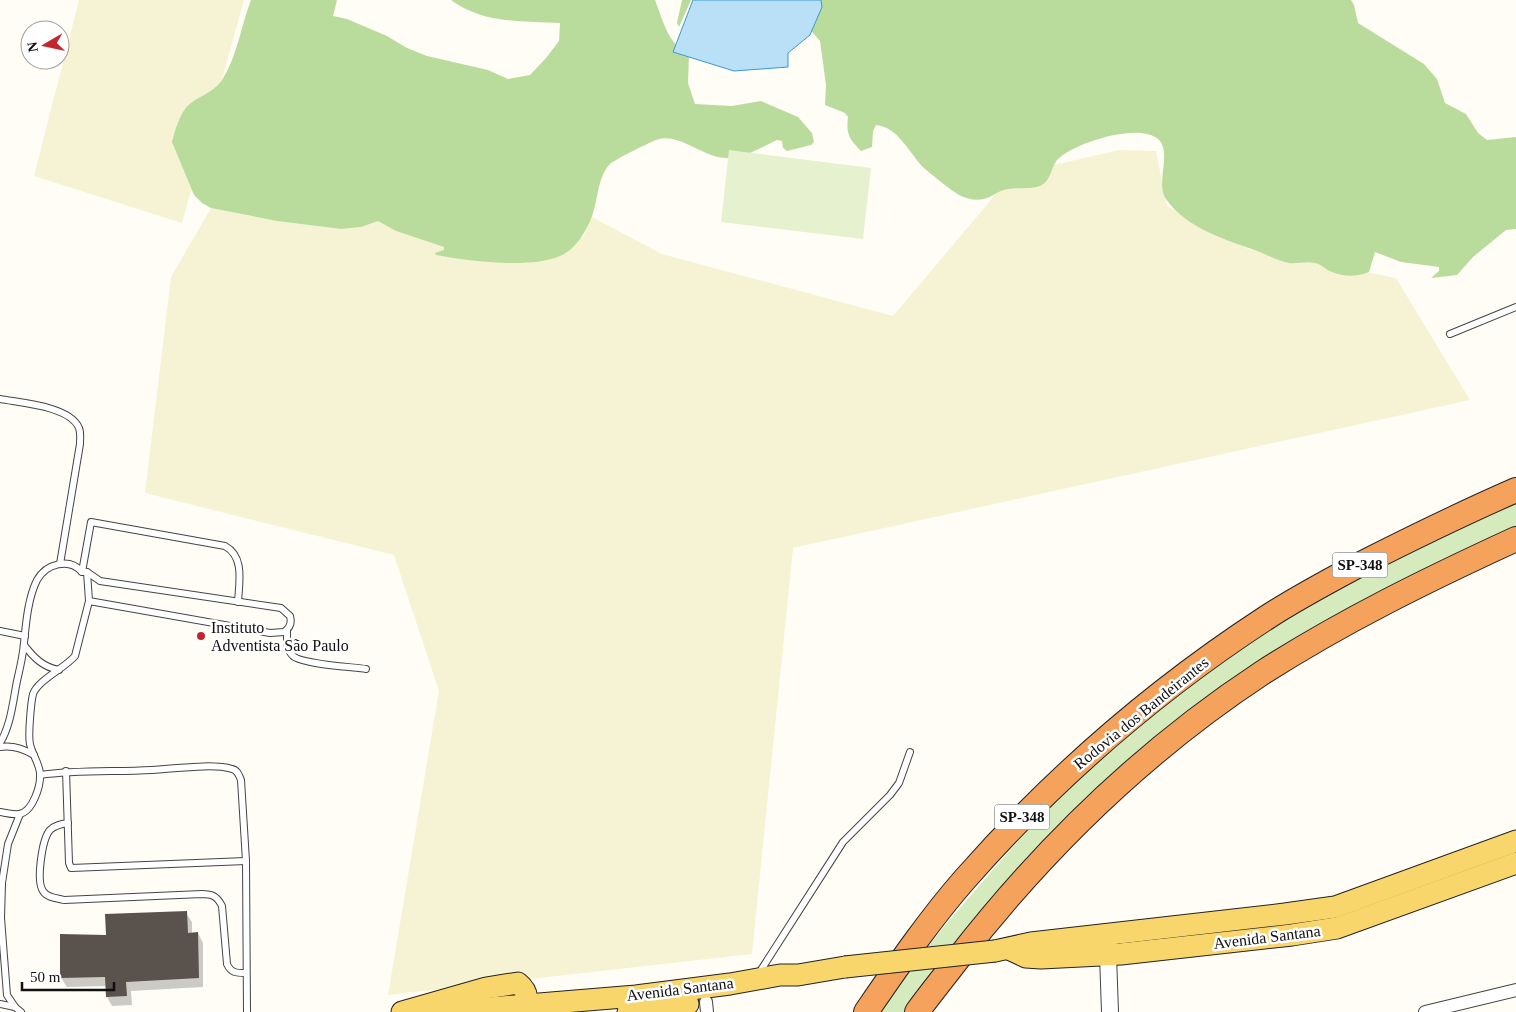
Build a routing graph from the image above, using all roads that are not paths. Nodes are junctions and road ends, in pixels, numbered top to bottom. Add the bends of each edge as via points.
1 (1516, 307) edge
2 (1450, 334) dead end
3 (0, 399) edge
4 (1516, 490) edge
5 (1516, 539) edge
6 (60, 564) junction
7 (85, 572) junction
8 (89, 601) junction
9 (238, 602) junction
10 (287, 630) junction
11 (0, 631) edge
12 (25, 636) junction
13 (24, 645) junction
14 (366, 669) dead end
15 (59, 670) junction
16 (0, 743) edge
17 (0, 747) edge
18 (910, 752) dead end
19 (34, 755) junction
20 (66, 771) junction
21 (40, 775) junction
22 (0, 812) edge
23 (20, 814) junction
24 (68, 823) junction
25 (1516, 841) edge
26 (246, 861) junction
27 (1516, 864) edge
28 (1002, 950) junction
29 (1108, 955) junction
30 (2, 963) edge
31 (246, 973) junction
32 (798, 975) junction
33 (755, 979) junction
34 (1516, 990) edge
35 (0, 1004) edge
36 (15, 1007) junction
37 (707, 1007) edge
38 (523, 1008) edge
39 (21, 1012) edge
40 (247, 1012) edge
41 (402, 1012) edge
42 (442, 1012) edge
43 (628, 1012) edge
44 (866, 1012) edge
45 (917, 1012) edge
46 (1110, 1012) edge
47 (1425, 1012) edge

1 - 2 lane
3 - 6 lane via 62,412 78,426 79,452
4 - 44 highway, Rodovia dos Bandeirantes / SP-348 via 1455,516 1320,586 1267,617 1159,694 1065,775 1010,830 928,924
5 - 45 highway, SP-348 via 1351,620 1262,674 1175,738 1088,812 1051,849 1013,890
6 - 7 lane
6 - 12 lane via 51,566 38,579
7 - 8 lane
7 - 9 lane via 100,581
7 - 9 lane via 91,522 225,546 236,556
8 - 10 lane via 270,633
8 - 15 lane via 75,656
9 - 10 lane via 284,610 291,619
10 - 14 lane via 289,651 298,660
11 - 12 lane
12 - 13 lane
13 - 15 lane via 43,664
13 - 16 lane via 8,725
15 - 19 lane via 40,684 33,696 29,737
17 - 19 lane via 20,749
18 - 33 lane via 899,783 843,842
19 - 21 lane
20 - 21 lane
20 - 24 lane
20 - 26 lane via 209,767 236,770 241,780
21 - 23 lane via 33,804
22 - 23 lane
23 - 30 lane via 8,844 2,883
24 - 26 lane via 71,868
24 - 31 lane via 54,827 44,840 40,882 47,895 64,900 214,895 222,906 226,964 229,970
25 - 28 main road, Avenida Santana via 1335,907 1039,942
26 - 31 lane
27 - 29 main road, Avenida Santana via 1337,928
28 - 29 main road, Avenida Santana via 1026,957
28 - 32 main road, Avenida Santana, bridge
29 - 46 street
30 - 36 lane via 6,996
31 - 40 lane
32 - 33 main road, Avenida Santana
32 - 37 main road, Avenida Santana
33 - 38 main road, Avenida Santana
34 - 47 street
35 - 36 lane
36 - 39 lane
37 - 43 main road, Avenida Santana
38 - 41 main road via 527,998 525,989 518,984 508,984
38 - 42 main road, Avenida Santana

